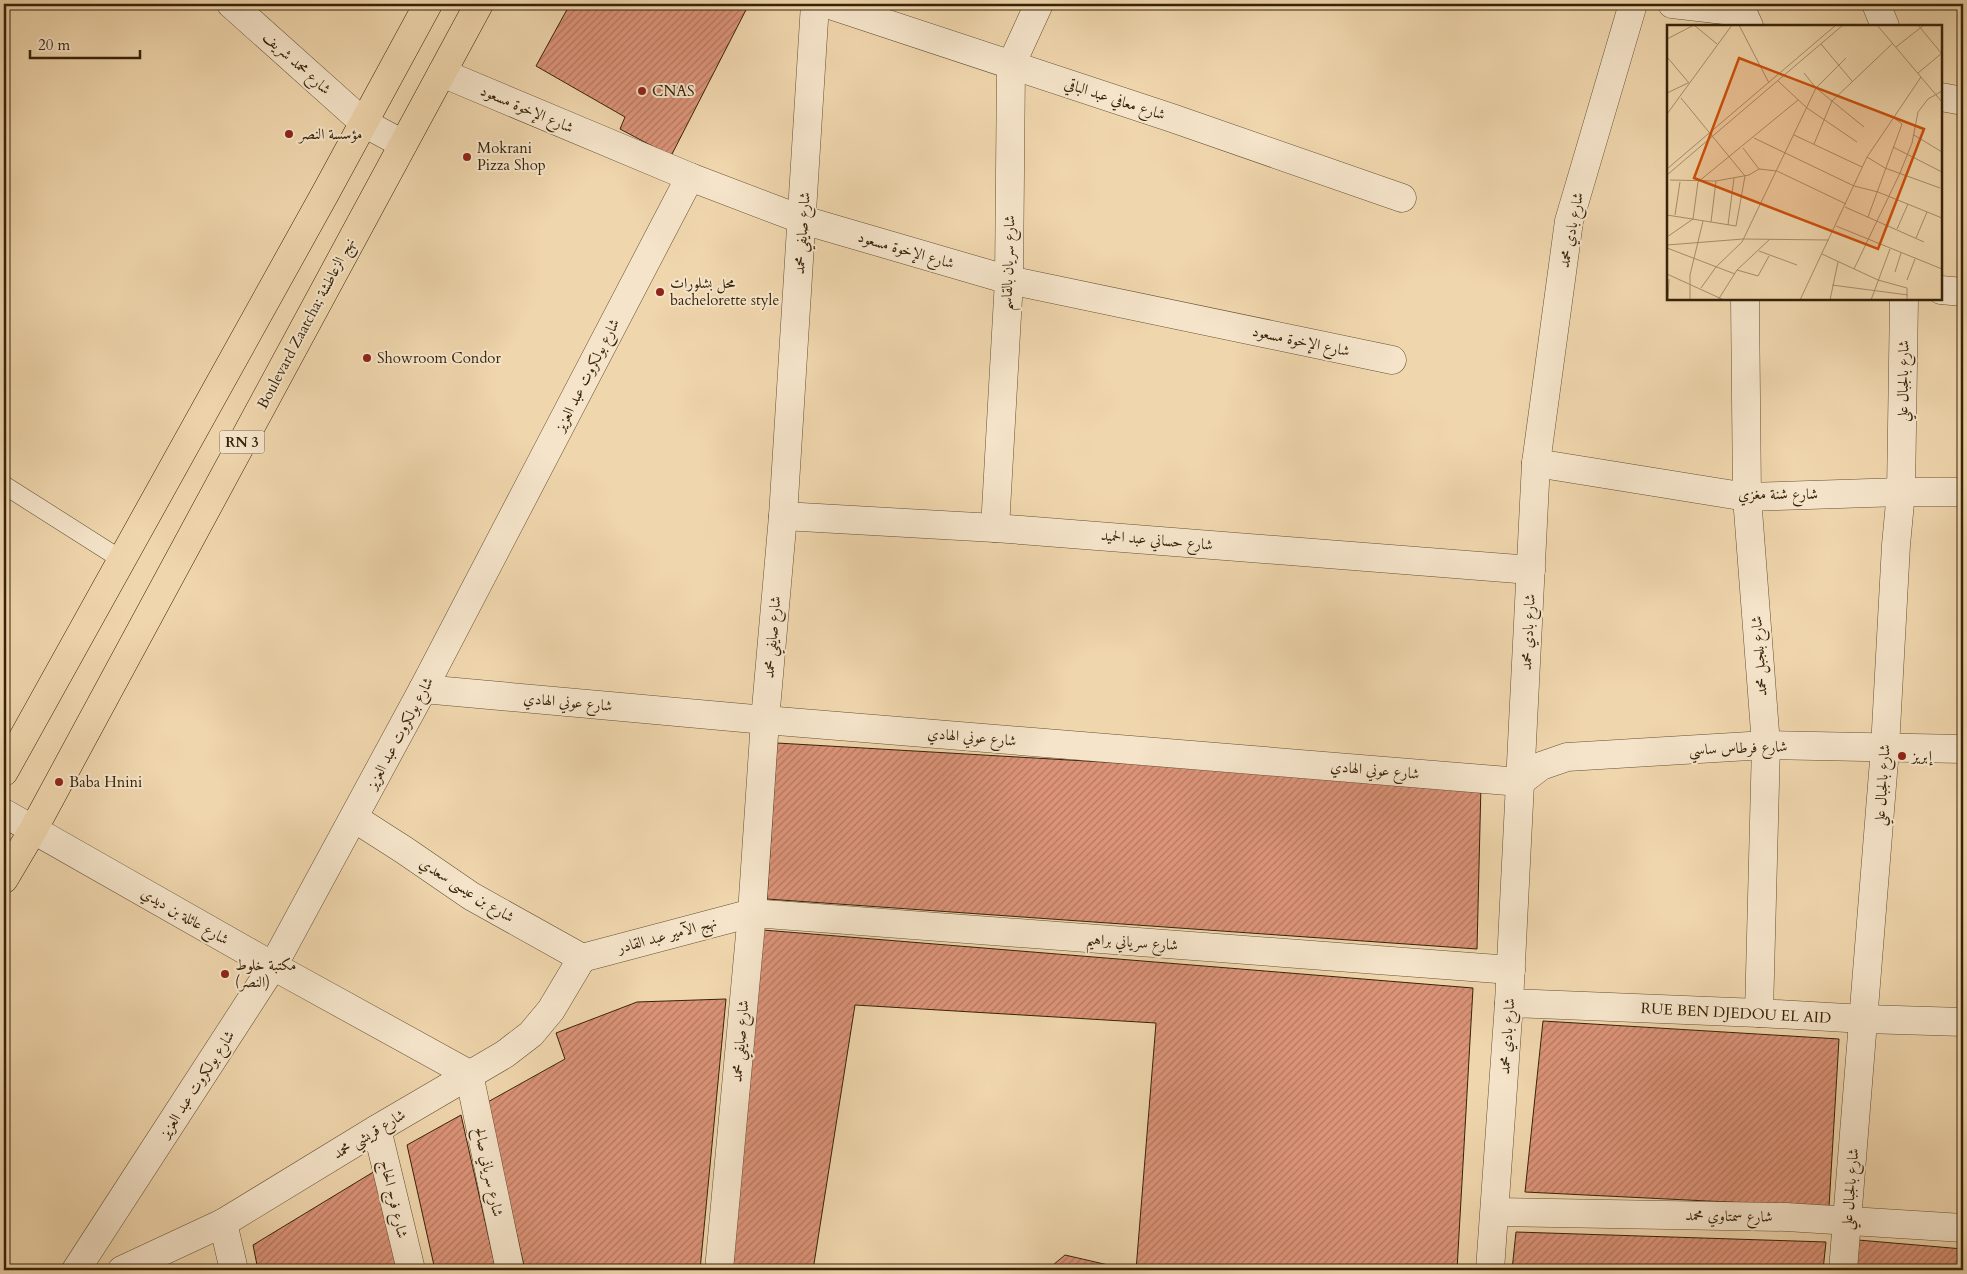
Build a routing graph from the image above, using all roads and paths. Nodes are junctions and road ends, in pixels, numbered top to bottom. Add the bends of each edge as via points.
1 (231, 4) edge
2 (428, 4) edge
3 (479, 4) edge
4 (815, 4) edge
5 (827, 4) edge
6 (1039, 4) edge
7 (1633, 4) edge
8 (1672, 4) edge
9 (1876, 4) edge
10 (1749, 25) edge
11 (1885, 25) edge
12 (1011, 65) junction
13 (442, 73) junction
14 (1942, 97) edge
15 (1963, 101) edge
16 (364, 122) junction
17 (403, 144) junction
18 (690, 177) junction
19 (1402, 198) dead end
20 (803, 220) junction
21 (1009, 280) junction
22 (1942, 290) edge
23 (1963, 292) edge
24 (1745, 300) edge
25 (1904, 300) edge
26 (1392, 360) dead end
27 (1536, 464) junction
28 (4, 485) edge
29 (1902, 492) junction
30 (1963, 492) edge
31 (1747, 497) junction
32 (783, 516) junction
33 (995, 528) junction
34 (122, 560) junction
35 (1531, 570) junction
36 (423, 689) junction
37 (765, 720) junction
38 (1766, 745) junction
39 (1885, 748) junction
40 (1963, 749) edge
41 (4, 772) edge
42 (1520, 782) junction
43 (4, 813) edge
44 (354, 818) junction
45 (32, 830) junction
46 (4, 879) edge
47 (752, 913) junction
48 (582, 958) junction
49 (273, 966) junction
50 (1511, 970) junction
51 (1509, 1003) junction
52 (1759, 1013) junction
53 (1864, 1019) junction
54 (1963, 1022) edge
55 (469, 1074) junction
56 (378, 1129) junction
57 (1495, 1212) junction
58 (1848, 1221) junction
59 (223, 1223) junction
60 (1963, 1228) edge
61 (76, 1270) edge
62 (122, 1270) edge
63 (234, 1270) edge
64 (411, 1270) edge
65 (510, 1270) edge
66 (719, 1270) edge
67 (1490, 1270) edge
68 (1843, 1270) edge

1 - 16 street, شارع محمد شريف
2 - 16 main road, RN 3
3 - 13 main road, Boulevard Zaatcha; نهج الزعاطشة / RN 3
4 - 20 street, شارع صايفي محمد
5 - 12 street, شارع معافي عبد الباقي
6 - 12 street, شارع سريان بالقاسم
7 - 27 street, شارع بادي محمد via 1569,221
8 - 10 street via 1733,11 1744,15
9 - 11 street
12 - 19 street, شارع معافي عبد الباقي
12 - 21 street, شارع سريان بالقاسم
13 - 17 main road, Boulevard Zaatcha; نهج الزعاطشة / RN 3
13 - 18 street, شارع الإخوة مسعود
14 - 15 street
16 - 17 street, شارع محمد شريف
16 - 34 main road, RN 3
17 - 45 main road, Boulevard Zaatcha; نهج الزعاطشة / RN 3
18 - 20 street, شارع الإخوة مسعود
18 - 36 street, شارع بولكروت عبد العزيز
20 - 21 street, شارع الإخوة مسعود
20 - 32 street, شارع صايفي محمد
21 - 26 street, شارع الإخوة مسعود
21 - 33 street, شارع سريان بالقاسم
22 - 23 street
24 - 31 street, شارع بلجبل محمد
25 - 29 street, شارع بالجبال علي
27 - 31 street, شارع شنة مغزي
27 - 35 street, شارع بادي محمد
28 - 34 lane
29 - 30 street, شارع شنة مغزي
29 - 31 street, شارع شنة مغزي
29 - 39 street, شارع بالجبال علي
31 - 38 street, شارع بلجبل محمد
32 - 33 street, شارع حساني عبد الحميد
32 - 37 street, شارع صايفي محمد
33 - 35 street, شارع حساني عبد الحميد
34 - 41 main road, RN 3
35 - 42 street, شارع بادي محمد
36 - 37 street, شارع عوني الهادي
36 - 44 street, شارع بولكروت عبد العزيز
37 - 42 street, شارع عوني الهادي
37 - 47 street, شارع صايفي محمد
38 - 39 street, شارع فرطاس ساسي
38 - 42 street, شارع فرطاس ساسي via 1567,756 1541,766
38 - 52 street, شارع بلجبل محمد
39 - 40 street, شارع فرطاس ساسي
39 - 53 street, شارع بالجبال علي
42 - 50 street, شارع بادي محمد
43 - 45 street, شارع عائلة بن ديدي
44 - 48 street, شارع بن عيسى سعدي via 471,896
44 - 49 street, شارع بولكروت عبد العزيز
45 - 46 main road, Boulevard Zaatcha; نهج الزعاطشة / RN 3
45 - 49 street, شارع عائلة بن ديدي
47 - 48 street, نهج الآمير عبد القادر
47 - 50 street, شارع سرياني براهيم
47 - 66 street, شارع صايفي محمد
48 - 55 street, شارع قريشي محمد via 551,1010 532,1034
49 - 55 street, شارع عائلة بن ديدي
49 - 61 street, شارع بولكروت عبد العزيز
50 - 51 street, شارع بادي محمد
51 - 52 street, RUE BEN DJEDOU EL AID
51 - 57 street, شارع بادي محمد
52 - 53 street, RUE BEN DJEDOU EL AID
53 - 54 street, RUE BEN DJEDOU EL AID
53 - 58 street, شارع بالجبال علي
55 - 56 street, شارع قريشي محمد
55 - 65 street, شارع سرياني صالح
56 - 59 street, شارع قريشي محمد
56 - 64 street, شارع فرج الحاج
57 - 58 street, شارع سمتاوي محمد
57 - 67 street, شارع بادي محمد
58 - 60 street, شارع سمتاوي محمد
58 - 68 street, شارع بالجبال علي
59 - 62 street, شارع قريشي محمد
59 - 63 street

